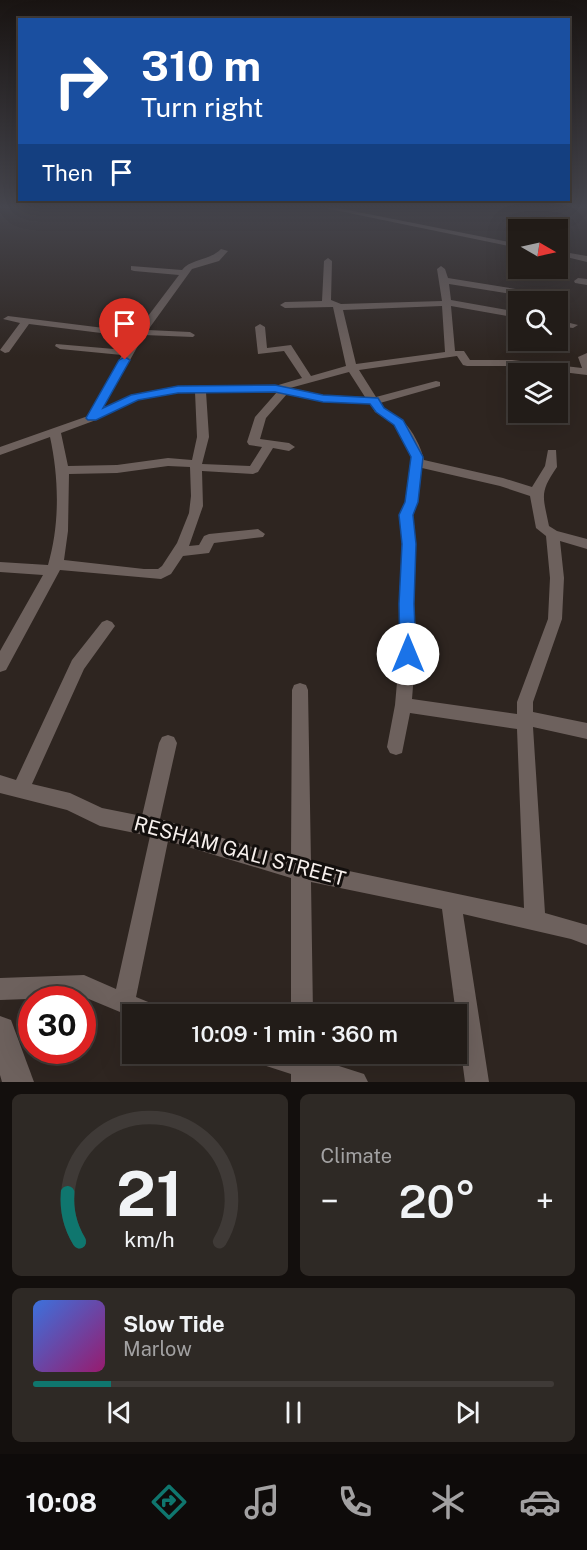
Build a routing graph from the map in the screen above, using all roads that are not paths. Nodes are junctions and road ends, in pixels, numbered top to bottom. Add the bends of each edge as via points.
1 (219, 256) edge
2 (328, 261) dead end
3 (134, 268) dead end
4 (441, 269) dead end
5 (184, 273) junction
6 (444, 280) junction
7 (512, 291) edge
8 (326, 303) junction
9 (445, 303) junction
10 (285, 305) dead end
11 (338, 307) junction
12 (508, 313) edge
13 (8, 319) dead end
14 (27, 321) junction
15 (568, 325) edge
16 (573, 326) dead end
17 (260, 327) dead end
18 (140, 333) junction
19 (190, 336) dead end
20 (60, 346) dead end
21 (6, 350) edge
22 (128, 353) junction
23 (450, 355) junction
24 (587, 356) edge
25 (508, 367) edge
26 (352, 368) junction
27 (568, 370) edge
28 (587, 371) edge
29 (308, 379) junction
30 (436, 384) dead end
31 (200, 389) junction
32 (279, 390) junction
33 (374, 400) junction
34 (92, 418) junction
35 (55, 432) junction
36 (269, 445) junction
37 (289, 447) dead end
38 (0, 451) edge
39 (552, 453) dead end
40 (417, 457) junction
41 (196, 466) junction
42 (63, 470) junction
43 (536, 493) junction
44 (258, 534) dead end
45 (552, 534) junction
46 (587, 544) edge
47 (179, 552) junction
48 (0, 567) edge
49 (54, 568) junction
50 (107, 626) dead end
51 (0, 665) edge
52 (300, 690) dead end
53 (403, 705) junction
54 (525, 721) junction
55 (587, 731) edge
56 (168, 742) dead end
57 (396, 747) dead end
58 (0, 784) edge
59 (21, 789) junction
60 (155, 828) junction
61 (300, 870) junction
62 (451, 901) junction
63 (535, 921) junction
64 (587, 935) edge
65 (0, 989) edge
66 (124, 1003) joint
67 (302, 1004) edge
68 (0, 1031) edge
69 (303, 1067) edge
70 (18, 1082) edge
71 (356, 1082) edge
72 (477, 1082) edge

1 - 5 street via 189,267
2 - 8 street
3 - 5 street
4 - 6 street
5 - 18 street
6 - 7 street
6 - 9 street
8 - 10 street
8 - 11 street
9 - 11 street
9 - 12 street
9 - 23 street
11 - 26 street
13 - 14 street
14 - 18 street
14 - 21 street
15 - 16 street
17 - 29 street via 262,352 288,347
18 - 19 street
18 - 22 street
20 - 22 street
22 - 34 street
23 - 25 street via 460,353 467,363
23 - 26 street
24 - 28 street via 583,357
26 - 29 street
26 - 33 street
27 - 28 street
29 - 32 street
30 - 33 street
31 - 32 street
31 - 34 street via 135,397
31 - 41 street via 203,426
32 - 33 street via 323,398
32 - 36 street via 261,417 253,442
33 - 40 street via 380,410 399,423
34 - 35 street
35 - 38 street
35 - 42 street
36 - 37 street
36 - 41 street via 249,471
39 - 43 street via 551,467
40 - 43 street via 419,463
40 - 53 street via 406,515 409,637
41 - 42 street via 168,462 117,469
41 - 47 street via 197,507
42 - 49 street via 61,531
43 - 45 street via 543,528
44 - 47 street via 209,539 204,549
45 - 46 street
45 - 54 street via 555,619 528,692
47 - 49 street via 171,567 161,574 147,576 118,570
48 - 49 street
49 - 51 street
50 - 59 street via 78,665
52 - 61 street
53 - 54 street
53 - 57 street
54 - 55 street
54 - 63 street
56 - 60 street
58 - 59 street, RESHAM GALI STREET
59 - 60 street, RESHAM GALI STREET via 70,802 100,817
60 - 61 street, RESHAM GALI STREET
60 - 66 street
61 - 62 street, RESHAM GALI STREET
61 - 67 street
62 - 63 street, RESHAM GALI STREET
62 - 72 street
63 - 64 street, RESHAM GALI STREET
65 - 66 street via 84,986
68 - 70 main road
69 - 71 street

